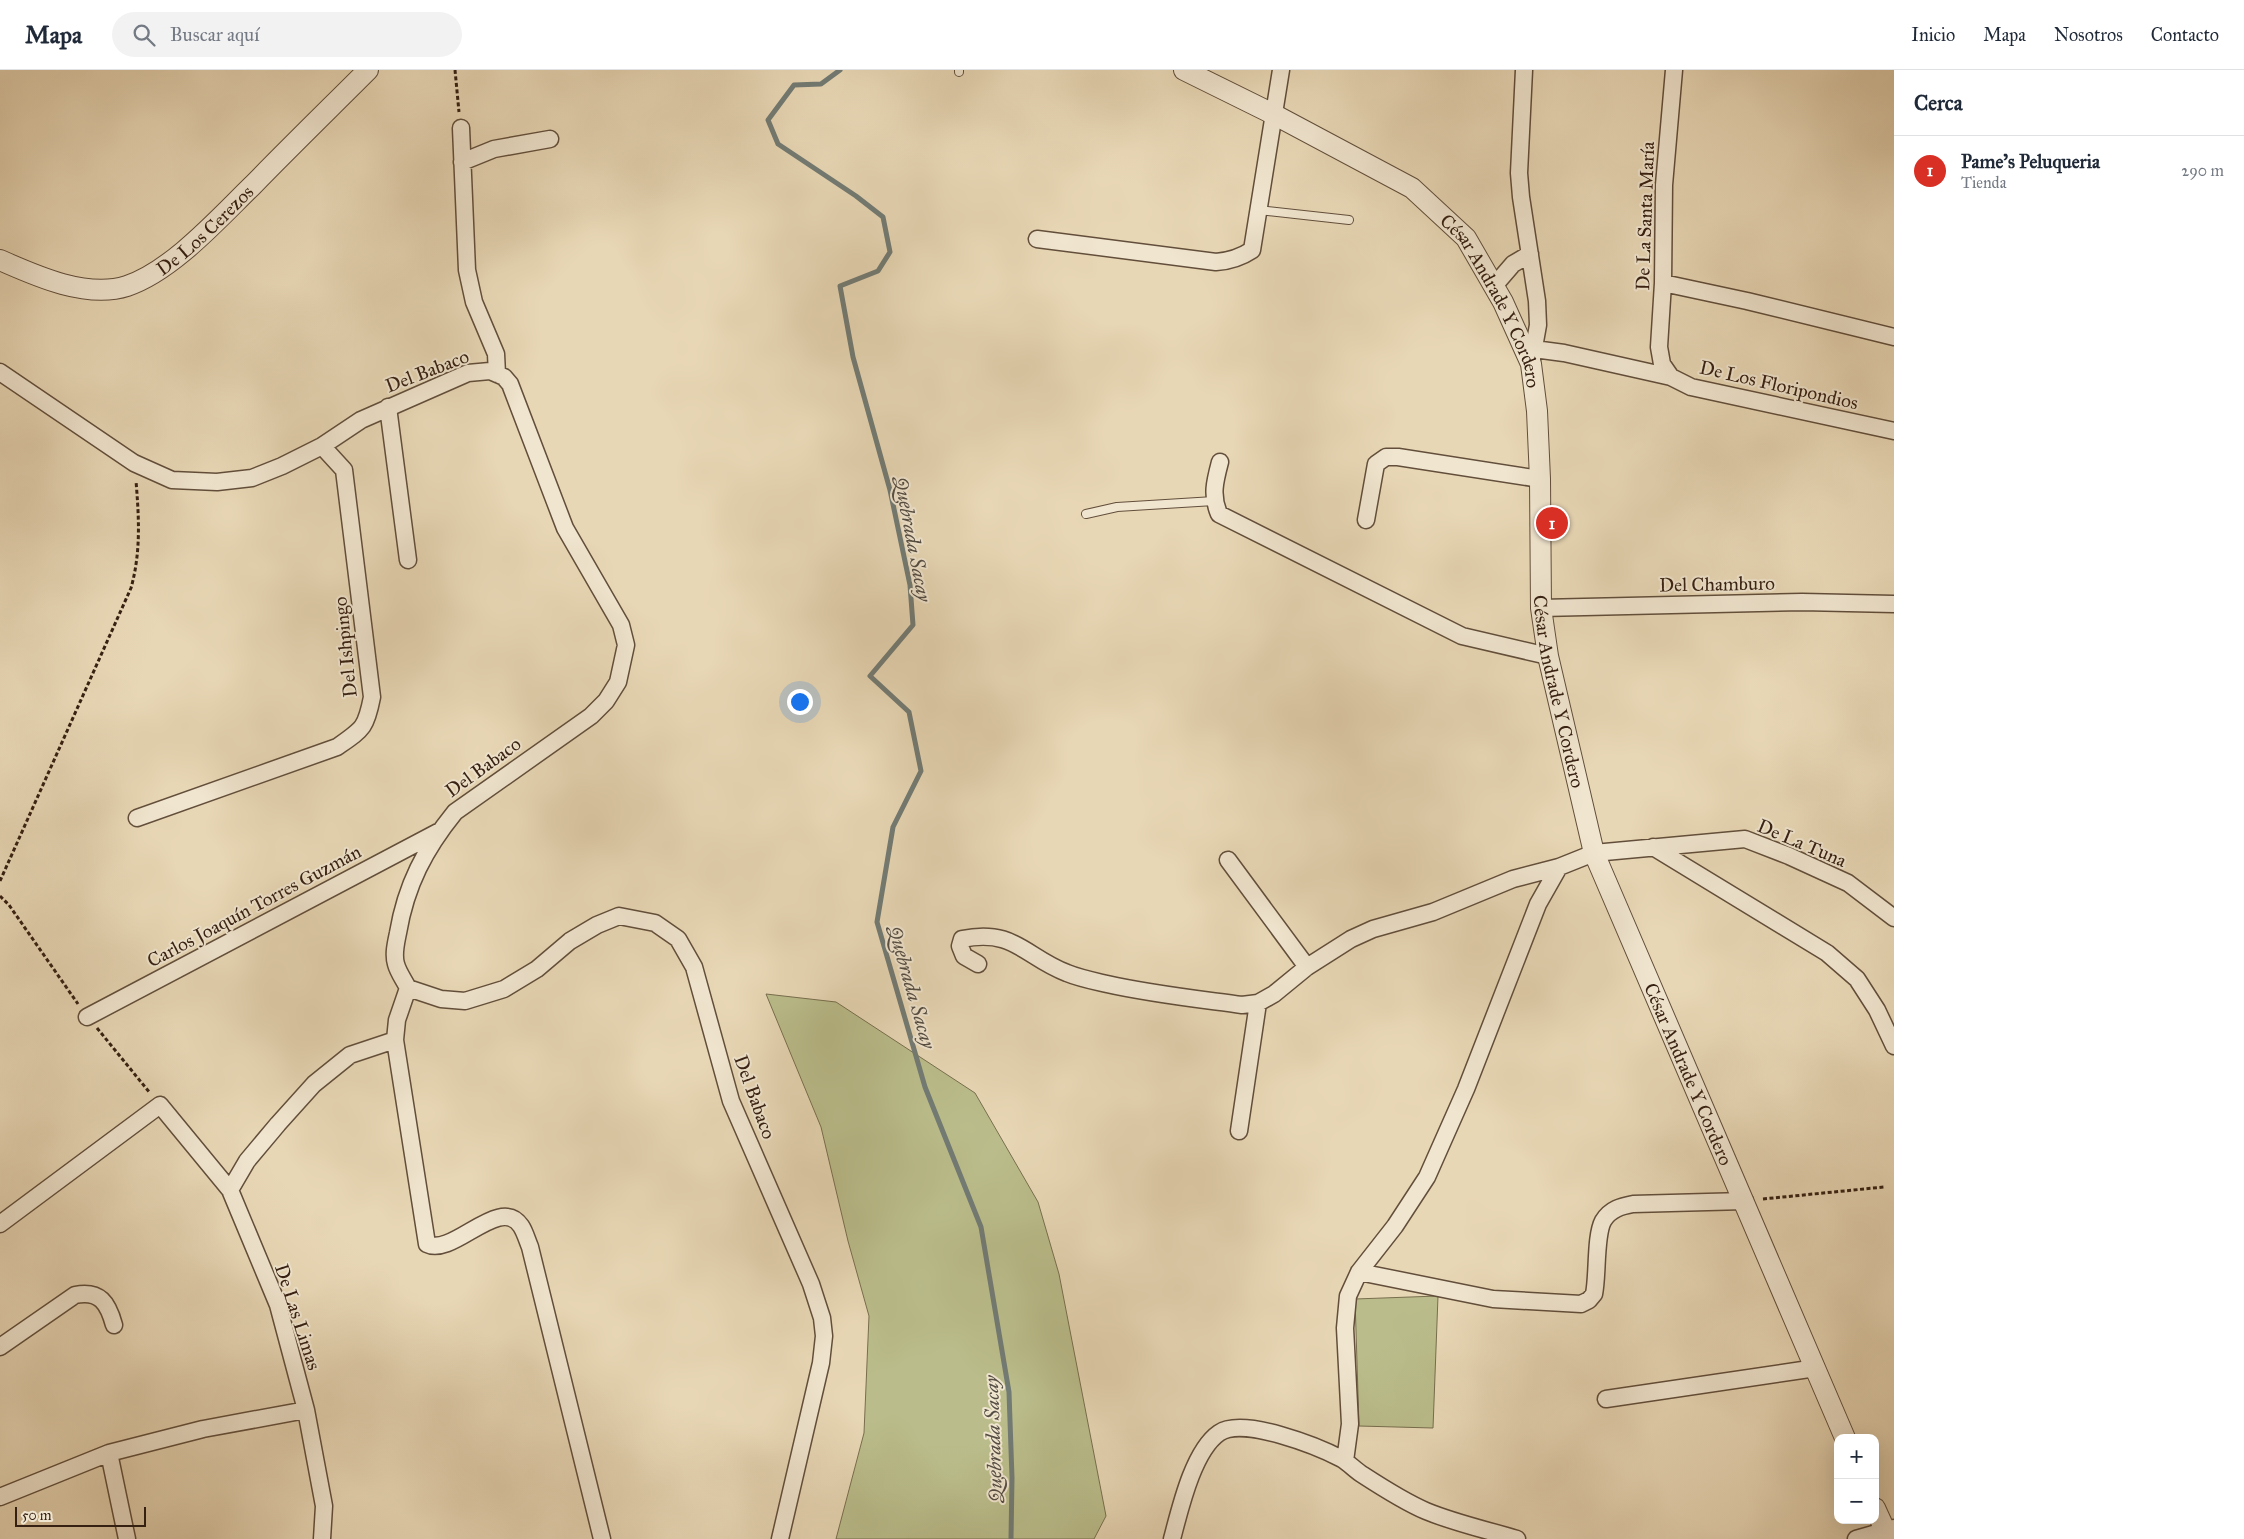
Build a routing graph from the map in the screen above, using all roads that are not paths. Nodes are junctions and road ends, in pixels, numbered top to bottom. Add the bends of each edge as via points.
1 (368, 70) edge
2 (1184, 70) edge
3 (1281, 70) edge
4 (1524, 70) edge
5 (1674, 70) edge
6 (1275, 115) junction
7 (461, 128) road end
8 (550, 139) dead end
9 (462, 162) junction
10 (1258, 210) junction
11 (1349, 220) dead end
12 (1037, 239) dead end
13 (1530, 254) junction
14 (0, 260) edge
15 (1663, 283) junction
16 (1494, 286) junction
17 (1894, 337) edge
18 (1532, 356) junction
19 (1667, 370) junction
20 (0, 372) edge
21 (497, 374) junction
22 (388, 407) junction
23 (1894, 431) edge
24 (322, 446) junction
25 (1220, 462) dead end
26 (1540, 479) junction
27 (1214, 501) junction
28 (1086, 514) dead end
29 (1366, 520) dead end
30 (408, 560) dead end
31 (1894, 604) edge
32 (1541, 608) junction
33 (1548, 656) junction
34 (137, 818) dead end
35 (440, 831) junction
36 (1653, 847) junction
37 (1594, 852) junction
38 (1228, 860) dead end
39 (1559, 867) junction
40 (1894, 918) edge
41 (978, 964) dead end
42 (1307, 967) junction
43 (408, 988) junction
44 (1258, 1003) junction
45 (87, 1017) dead end
46 (395, 1040) junction
47 (1894, 1046) edge
48 (1239, 1131) dead end
49 (230, 1190) junction
50 (1745, 1201) junction
51 (0, 1224) edge
52 (1359, 1272) junction
53 (114, 1325) dead end
54 (0, 1347) edge
55 (1816, 1368) junction
56 (1606, 1399) dead end
57 (306, 1410) junction
58 (1844, 1434) edge
59 (109, 1453) junction
60 (1345, 1461) junction
61 (0, 1497) edge
62 (1879, 1515) edge
63 (1889, 1532) edge
64 (600, 1538) edge
65 (127, 1539) edge
66 (322, 1539) edge
67 (780, 1539) edge
68 (1172, 1539) edge
69 (1517, 1539) edge
70 (1856, 1539) edge

1 - 14 street, De Los Cerezos via 198,239 155,272 126,286 91,290 42,279
2 - 6 street, César Andrade Y Cordero
3 - 6 street
4 - 13 street via 1519,173
5 - 15 street, De La Santa María via 1664,185
6 - 10 street
6 - 16 street, César Andrade Y Cordero via 1412,188 1466,238
7 - 9 street
8 - 9 street via 494,149
9 - 21 street via 467,270 474,302 496,354
10 - 11 lane
10 - 12 street via 1252,250 1233,260 1216,262
13 - 16 street via 1513,264
13 - 18 street via 1538,325
15 - 17 street
15 - 19 street, De La Santa María via 1659,347
16 - 18 street, César Andrade Y Cordero
18 - 19 street, De Los Floripondios via 1564,353
18 - 26 street, César Andrade Y Cordero
19 - 23 street, De Los Floripondios via 1691,387
20 - 24 street, Del Babaco via 134,463 172,480 217,482 252,478
21 - 22 street, Del Babaco via 484,371 468,373
21 - 35 street, Del Babaco via 510,384 565,528 621,625 626,646 618,682 591,716 455,812
22 - 24 street, Del Babaco via 361,420
22 - 30 street
24 - 34 street, Del Ishpingo via 344,470 372,697 368,720 360,731 337,747
25 - 27 street via 1213,490
26 - 29 street via 1398,456 1386,457 1376,464
26 - 32 street, César Andrade Y Cordero
27 - 28 lane via 1117,507
27 - 33 street via 1219,514 1462,636
31 - 32 street, Del Chamburo via 1802,602
32 - 33 street, César Andrade Y Cordero
33 - 37 street, César Andrade Y Cordero
35 - 43 street, Del Babaco via 416,869 401,912 394,951 396,964
35 - 45 street, Carlos Joaquín Torres Guzmán
36 - 37 street, De La Tuna
36 - 40 street, De La Tuna via 1745,839 1848,883
36 - 47 street via 1827,953 1857,979 1877,1010
37 - 39 street, De La Tuna
37 - 50 street, César Andrade Y Cordero
38 - 42 street
39 - 42 street, De La Tuna via 1513,879 1433,912 1373,929
39 - 52 street via 1538,904 1466,1089 1427,1177
41 - 44 street via 964,956 960,946 962,939 996,936 1014,942 1066,973 1108,984 1242,1006
42 - 44 street, De La Tuna
43 - 46 street via 397,1020
43 - 67 street, Del Babaco via 441,999 465,1001 504,989 537,969 570,941 619,916 655,924 678,939 694,967 731,1101 811,1284 822,1318 821,1363
44 - 48 street
46 - 49 street via 350,1055 314,1084 248,1161
46 - 64 street via 427,1244 438,1246 494,1217 509,1218 520,1224 530,1247
49 - 51 street, De Las Limas via 160,1105
49 - 57 street, De Las Limas via 278,1305
50 - 52 street via 1633,1204 1610,1213 1600,1231 1594,1294 1580,1304 1492,1299
50 - 55 street, César Andrade Y Cordero
52 - 60 street via 1348,1296 1345,1328 1350,1424
53 - 54 street via 110,1310 102,1299 80,1294
55 - 56 street
55 - 58 street, César Andrade Y Cordero
57 - 59 street via 203,1429
57 - 66 street, De Las Limas via 324,1506
59 - 61 street
59 - 65 street
60 - 68 street via 1322,1449 1256,1429 1233,1428 1219,1432 1202,1452 1187,1487
60 - 69 street via 1362,1475 1426,1511
62 - 63 street
63 - 70 street

